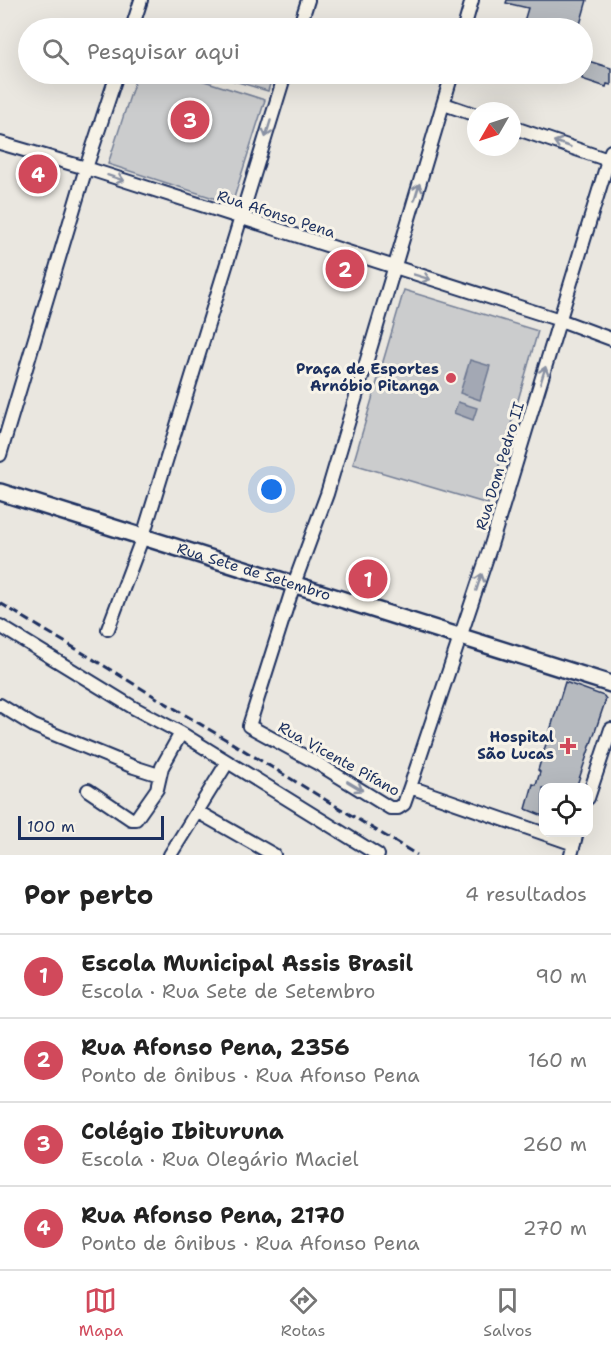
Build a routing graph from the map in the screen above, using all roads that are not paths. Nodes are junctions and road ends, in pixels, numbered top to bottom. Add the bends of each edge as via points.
1 (141, 0) edge
2 (308, 0) edge
3 (472, 0) edge
4 (135, 18) edge
5 (302, 18) edge
6 (467, 18) edge
7 (114, 84) edge
8 (282, 84) edge
9 (449, 84) edge
10 (444, 104) junction
11 (467, 112) edge
12 (521, 130) edge
13 (0, 142) edge
14 (610, 157) edge
15 (86, 168) junction
16 (240, 219) junction
17 (394, 268) junction
18 (560, 320) junction
19 (611, 339) edge
20 (0, 455) edge
21 (0, 492) edge
22 (143, 536) junction
23 (294, 584) junction
24 (0, 626) edge
25 (108, 629) dead end
26 (461, 637) junction
27 (611, 684) edge
28 (0, 705) edge
29 (611, 729) edge
30 (181, 733) junction
31 (227, 763) junction
32 (159, 775) junction
33 (593, 783) edge
34 (411, 787) junction
35 (88, 790) dead end
36 (198, 812) junction
37 (574, 844) edge
38 (170, 855) edge
39 (274, 855) edge
40 (378, 855) edge

1 - 4 street
2 - 5 street
3 - 6 street
7 - 15 street
8 -> 16 street
9 - 10 street
10 - 11 street
17 -> 10 street
14 -> 12 street
13 - 15 street, Rua Afonso Pena
14 - 18 street, Rua Dom Pedro II
15 -> 16 street, Rua Afonso Pena
15 - 20 street
16 - 17 street, Rua Afonso Pena
16 - 22 street
17 -> 18 street, Rua Afonso Pena
17 - 23 street via 327,494
18 - 19 street, Rua Afonso Pena
26 -> 18 street, Rua Dom Pedro II
21 - 22 main road, Rua Sete de Setembro
22 - 23 main road, Rua Sete de Setembro
22 - 25 street
23 - 26 main road, Rua Sete de Setembro
23 -> 34 street, Rua Vicente Pifano via 249,726 390,808 401,807
24 - 30 street
26 - 27 main road, Rua Sete de Setembro
26 - 34 street, Rua Dom Pedro II
28 - 32 street via 34,726
29 - 33 street
30 - 31 street
30 - 32 street
31 - 36 street
31 - 40 street
32 - 35 street via 157,789 136,819
34 - 37 street, Rua Vicente Pifano
36 - 38 street
36 - 39 street

